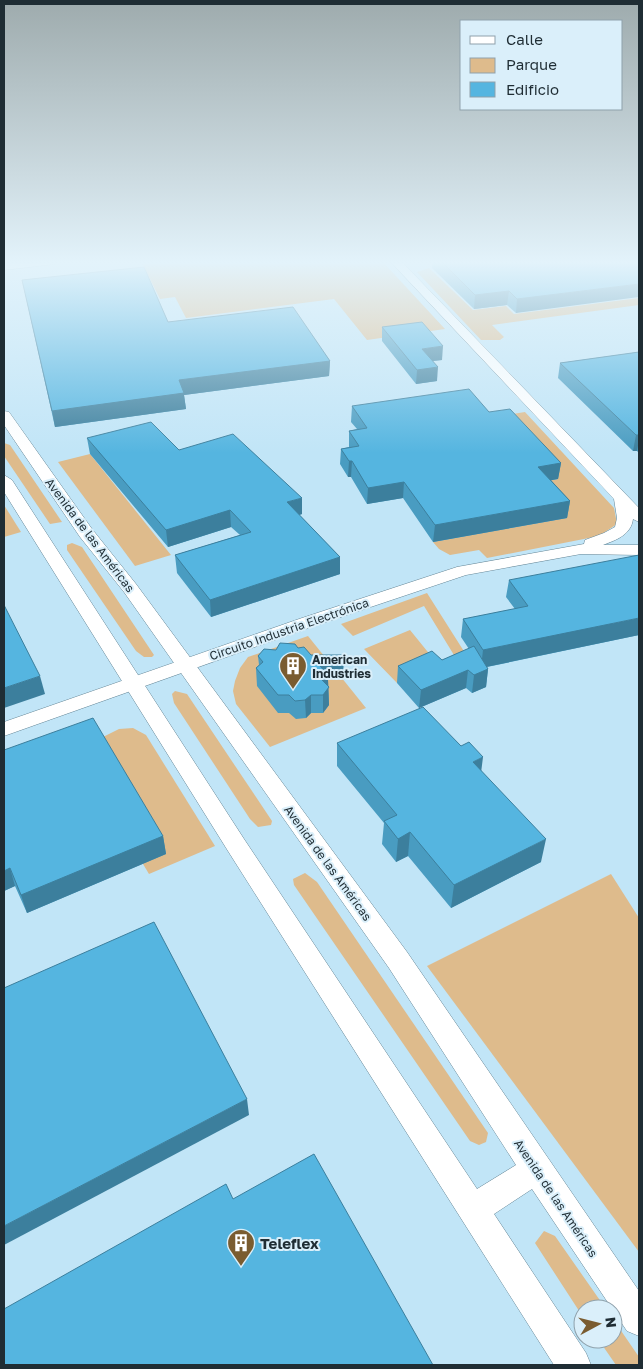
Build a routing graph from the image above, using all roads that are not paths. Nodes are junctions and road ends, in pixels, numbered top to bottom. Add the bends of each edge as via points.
1 (455, 325) edge
2 (4, 415) edge
3 (4, 480) edge
4 (621, 497) junction
5 (639, 517) edge
6 (580, 549) junction
7 (639, 550) edge
8 (186, 665) junction
9 (133, 684) junction
10 (4, 729) edge
11 (536, 1169) junction
12 (472, 1210) junction
13 (639, 1319) edge
14 (574, 1365) edge

1 - 4 street
2 - 8 main road, Avenida de las Américas via 86,533
3 - 9 main road
4 - 5 street
4 - 6 street, Circuito Industria Electrónica via 626,514 623,529 615,536
6 - 7 street, Circuito Industria Electrónica
6 - 8 street, Circuito Industria Electrónica via 463,571
8 - 9 street, Circuito Industria Electrónica
8 - 11 main road, Avenida de las Américas via 398,960
9 - 10 street, Circuito Industria Electrónica
9 - 12 main road
11 - 12 main road
11 - 13 main road, Avenida de las Américas
12 - 14 main road

